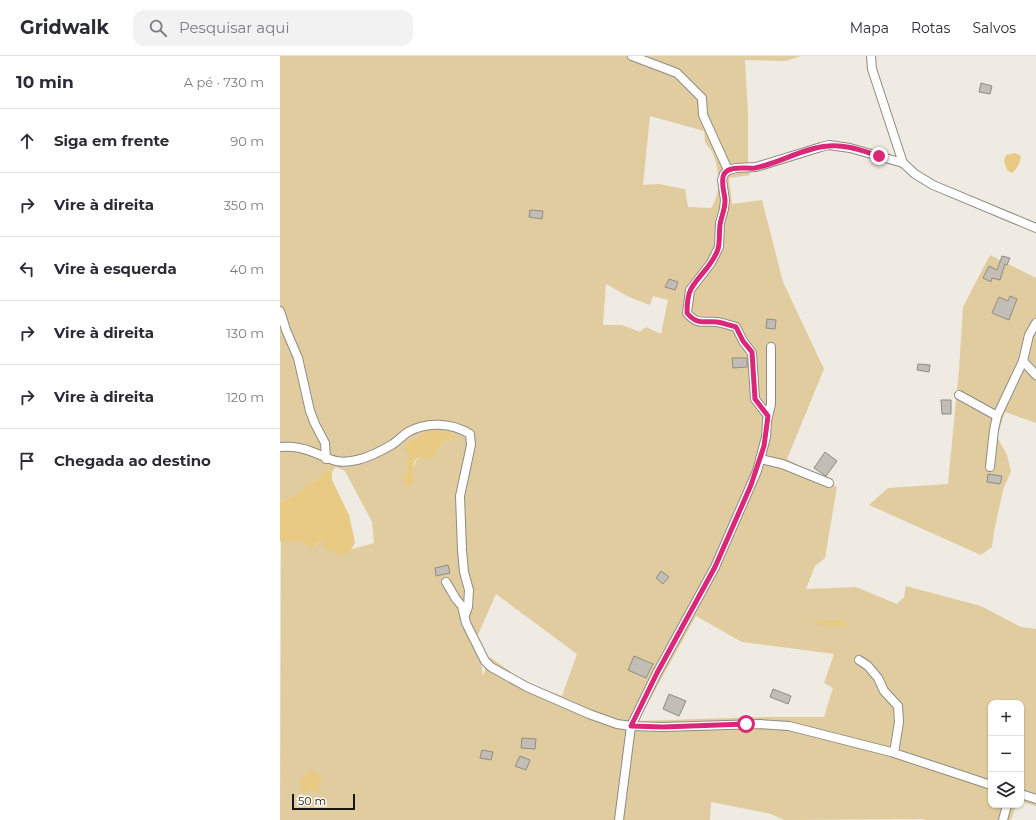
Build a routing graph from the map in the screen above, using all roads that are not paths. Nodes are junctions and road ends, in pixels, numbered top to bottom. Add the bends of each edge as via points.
1 (632, 56) edge
2 (871, 56) edge
3 (903, 163) junction
4 (728, 170) junction
5 (1036, 228) edge
6 (280, 311) edge
7 (1036, 323) edge
8 (771, 347) dead end
9 (1023, 361) junction
10 (1036, 375) edge
11 (959, 395) dead end
12 (768, 416) junction
13 (997, 416) junction
14 (280, 447) edge
15 (326, 459) junction
16 (760, 459) junction
17 (990, 467) dead end
18 (829, 483) dead end
19 (446, 582) dead end
20 (465, 616) junction
21 (859, 660) dead end
22 (631, 726) junction
23 (894, 753) junction
24 (988, 784) edge
25 (1024, 795) edge
26 (1036, 799) edge
27 (1006, 808) edge
28 (619, 820) edge
29 (1003, 820) edge

1 - 4 street via 677,73 702,98 703,115
2 - 3 street via 874,76
3 - 4 street via 850,148 829,146 811,149 756,167
3 - 5 street via 933,185
4 - 12 street via 722,180 725,200 720,223 719,247 711,264 690,290 687,313 692,319 701,322 718,322 736,327 752,352 755,399
6 - 15 street via 298,358 310,411 325,444
7 - 9 street via 1029,335
8 - 12 street via 771,404
9 - 10 street
9 - 13 street
11 - 13 street
12 - 16 street
13 - 17 street
14 - 15 street via 304,449
15 - 20 street via 341,462 358,460 386,448 408,432 424,426 442,424 461,428 470,434 471,445 460,496 464,572 469,590
16 - 18 street via 782,464
16 - 22 street via 715,567
19 - 20 street via 462,606
20 - 22 street via 480,654 491,667 527,687 589,714
21 - 23 street via 868,666 884,691 898,706 899,722
22 - 23 street via 789,726
22 - 28 street
23 - 24 street
25 - 26 street
27 - 29 street

